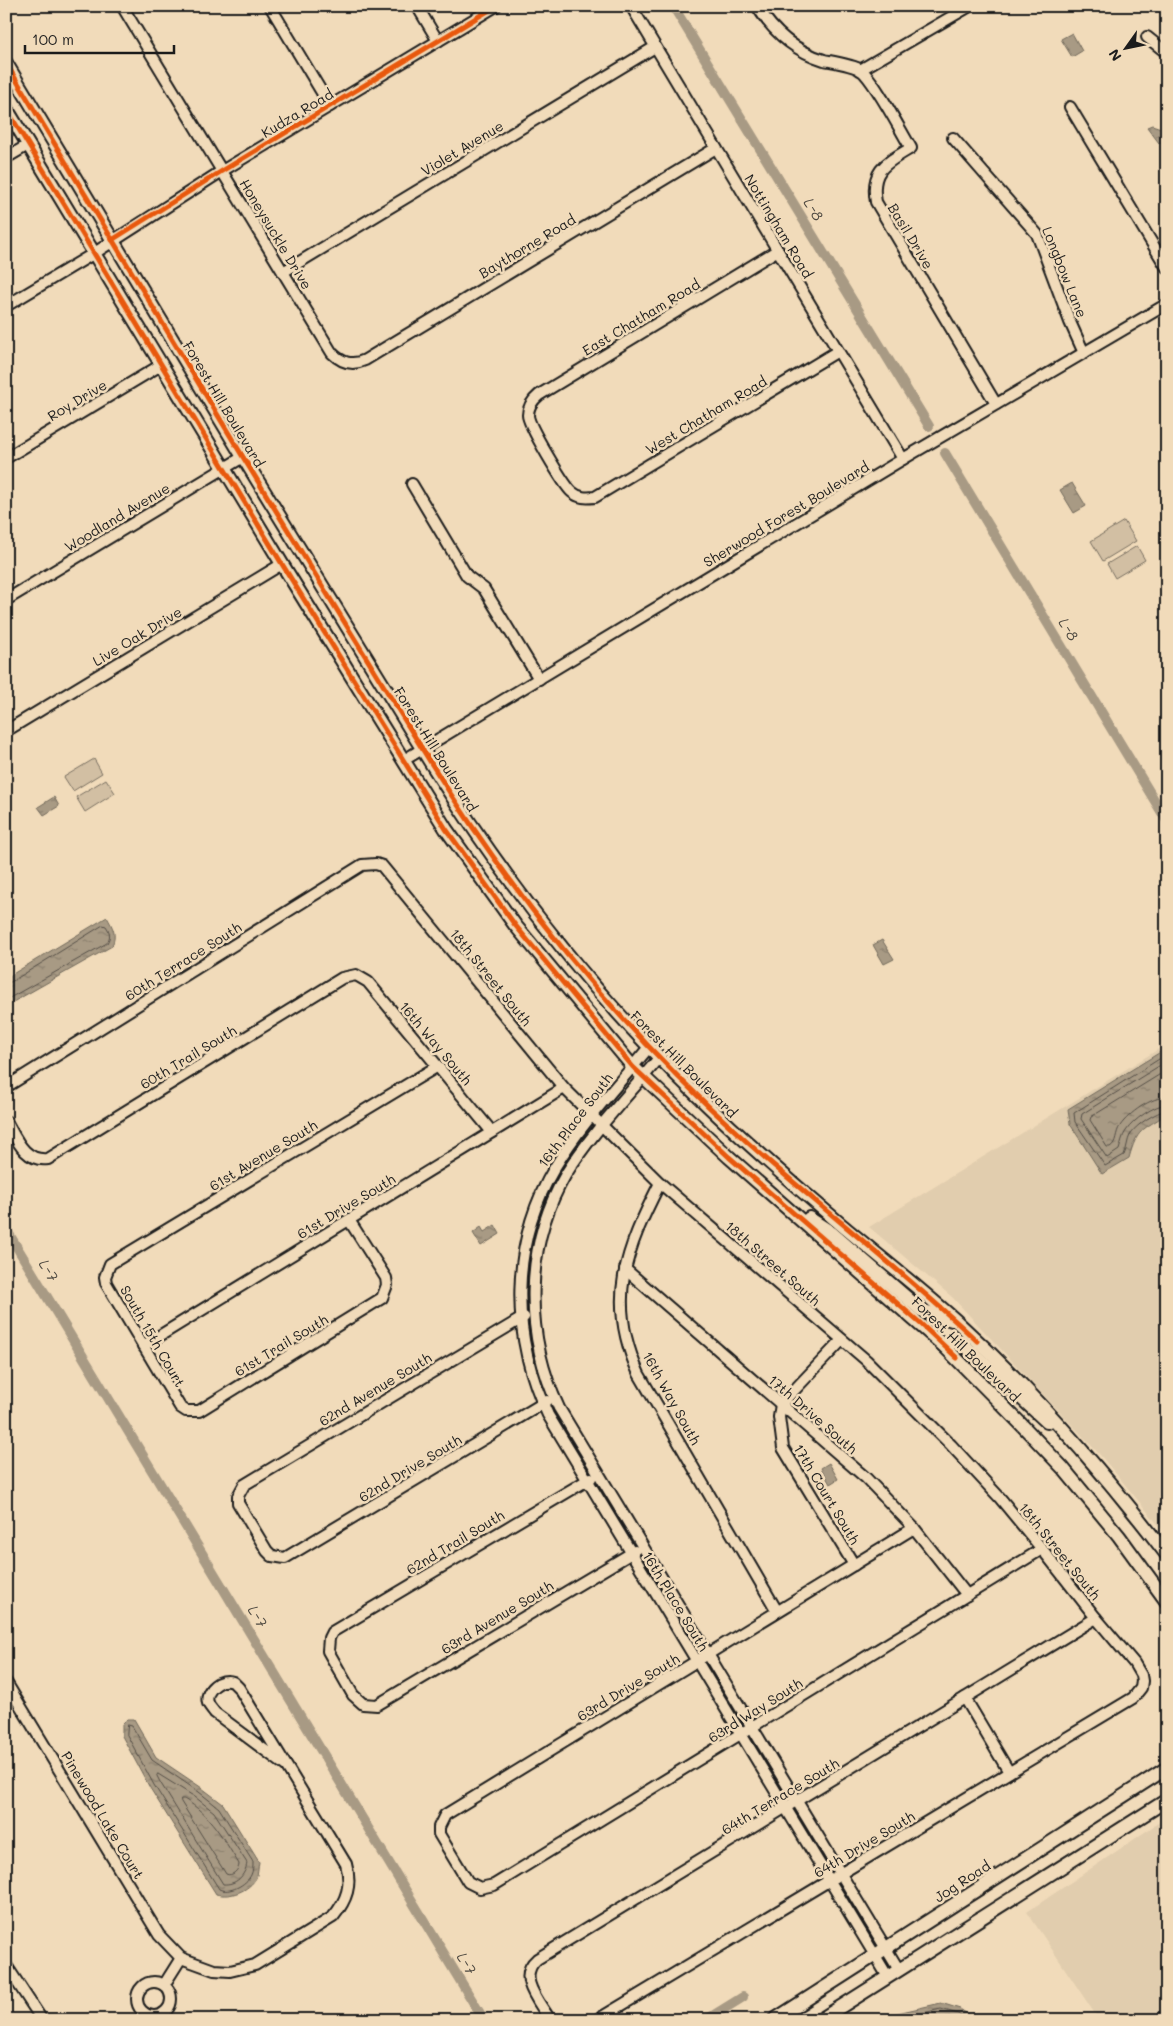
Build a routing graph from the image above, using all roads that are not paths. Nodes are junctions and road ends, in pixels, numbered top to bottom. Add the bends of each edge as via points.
1 (122, 6) edge
2 (270, 6) edge
3 (418, 6) edge
4 (496, 6) edge
5 (631, 6) edge
6 (757, 6) edge
7 (970, 6) edge
8 (1147, 37) dead end
9 (438, 41) junction
10 (655, 47) junction
11 (1167, 53) edge
12 (6, 63) edge
13 (860, 70) junction
14 (330, 106) junction
15 (1070, 107) dead end
16 (6, 108) edge
17 (953, 138) dead end
18 (28, 145) junction
19 (716, 148) junction
20 (6, 158) edge
21 (222, 171) junction
22 (112, 240) junction
23 (778, 250) junction
24 (93, 254) junction
25 (1167, 268) edge
26 (283, 272) junction
27 (1167, 304) edge
28 (6, 306) edge
29 (838, 351) junction
30 (1084, 352) junction
31 (351, 364) joint
32 (161, 365) junction
33 (996, 404) junction
34 (243, 457) junction
35 (6, 458) edge
36 (903, 459) junction
37 (224, 468) junction
38 (412, 484) dead end
39 (587, 498) joint
40 (282, 564) junction
41 (6, 600) edge
42 (539, 679) junction
43 (6, 730) edge
44 (423, 750) junction
45 (404, 760) junction
46 (376, 864) joint
47 (356, 976) joint
48 (649, 1047) junction
49 (659, 1058) junction
50 (438, 1066) junction
51 (633, 1067) junction
52 (644, 1077) junction
53 (6, 1087) edge
54 (564, 1088) junction
55 (592, 1116) junction
56 (6, 1121) edge
57 (602, 1126) junction
58 (492, 1132) junction
59 (660, 1183) junction
60 (795, 1214) junction
61 (533, 1215) junction
62 (546, 1219) junction
63 (349, 1220) junction
64 (106, 1270) joint
65 (625, 1270) junction
66 (533, 1312) junction
67 (520, 1319) junction
68 (956, 1321) junction
69 (842, 1340) junction
70 (142, 1346) junction
71 (944, 1346) junction
72 (554, 1397) junction
73 (542, 1404) junction
74 (780, 1404) junction
75 (186, 1410) joint
76 (1082, 1451) junction
77 (599, 1473) junction
78 (587, 1480) junction
79 (914, 1528) junction
80 (642, 1546) junction
81 (1042, 1549) junction
82 (631, 1553) junction
83 (1167, 1555) edge
84 (278, 1558) joint
85 (854, 1565) junction
86 (968, 1595) junction
87 (1167, 1602) edge
88 (777, 1611) junction
89 (1096, 1618) junction
90 (708, 1654) junction
91 (696, 1661) junction
92 (6, 1682) edge
93 (1141, 1688) joint
94 (965, 1698) junction
95 (363, 1704) joint
96 (752, 1728) junction
97 (741, 1735) junction
98 (286, 1766) junction
99 (1167, 1768) edge
100 (1009, 1772) junction
101 (1167, 1800) edge
102 (796, 1802) junction
103 (785, 1809) junction
104 (840, 1875) junction
105 (829, 1882) junction
106 (480, 1888) joint
107 (886, 1949) junction
108 (875, 1956) junction
109 (182, 1958) junction
110 (6, 1965) edge
111 (900, 1970) junction
112 (888, 1977) junction
113 (164, 1985) junction
114 (145, 2017) edge
115 (42, 2020) edge
116 (550, 2020) edge
117 (597, 2020) edge
118 (774, 2020) edge
119 (820, 2020) edge

1 - 21 street, Honeysuckle Drive
2 - 14 street
3 - 9 street
4 - 9 street, Kudza Road
5 - 10 street, Nottingham Road
6 - 13 street via 775,30 794,46
7 - 13 street
8 - 11 street
9 - 14 street, Kudza Road
10 - 19 street, Nottingham Road
10 - 26 street, Violet Avenue
12 - 22 main road, Forest Hill Boulevard
13 - 33 street, Basil Drive via 874,86 910,148 889,160 879,171 874,185 876,202
14 - 21 street, Kudza Road
15 - 25 street
16 - 18 main road, Forest Hill Boulevard
17 - 30 street, Longbow Lane via 1037,234
18 - 20 street
18 - 24 main road, Forest Hill Boulevard
19 - 23 street, Nottingham Road
19 - 31 street, Baythorne Road via 373,355
21 - 22 street, Kudza Road
21 - 26 street, Honeysuckle Drive
22 - 24 street, Kudza Road
22 - 34 main road, Forest Hill Boulevard
23 - 29 street, Nottingham Road
23 - 39 street, East Chatham Road via 533,400 528,414 532,428 568,488
24 - 28 street, Kudza Road
24 - 32 main road, Forest Hill Boulevard
26 - 31 street, Honeysuckle Drive via 332,353 337,359
27 - 30 street, Sherwood Forest Boulevard
29 - 36 street, Nottingham Road
29 - 39 street, West Chatham Road via 601,494
30 - 33 street, Sherwood Forest Boulevard
32 - 35 street, Roy Drive
32 - 37 main road, Forest Hill Boulevard
33 - 36 street, Sherwood Forest Boulevard
34 - 37 street, Woodland Avenue
34 - 44 main road, Forest Hill Boulevard
36 - 42 street, Sherwood Forest Boulevard
37 - 40 main road, Forest Hill Boulevard
37 - 41 street, Woodland Avenue
38 - 42 street via 467,576 484,589
40 - 43 street, Live Oak Drive
40 - 45 main road, Forest Hill Boulevard
42 - 44 street, Sherwood Forest Boulevard
44 - 45 street, Sherwood Forest Boulevard
44 - 48 main road, Forest Hill Boulevard via 462,813 531,909 565,953
45 - 51 main road, Forest Hill Boulevard via 446,829 509,918
46 - 53 street, 60th Terrace South via 362,866
46 - 54 street, 18th Street South via 387,871
47 - 50 street, 16th Way South via 368,982
47 - 56 street, 60th Trail South via 342,978 48,1158 34,1158 24,1150
48 - 49 main road, Forest Hill Boulevard
48 - 51 street, 16th Place South
49 - 52 street, 16th Place South
49 - 68 main road, Forest Hill Boulevard via 745,1141
50 - 58 street, 16th Way South
50 - 64 street, 61st Avenue South via 115,1260
51 - 52 main road, Forest Hill Boulevard
51 - 55 street, 16th Place South
52 - 57 street, 16th Place South
52 - 60 main road, Forest Hill Boulevard
54 - 55 street, 18th Street South
54 - 58 street, 61st Drive South
55 - 57 street, 18th Street South
55 - 61 street, 16th Place South via 556,1165
57 - 59 street, 18th Street South
57 - 62 street, 16th Place South via 568,1172
58 - 63 street, 61st Drive South
59 - 65 street, 16th Way South via 638,1227
59 - 69 street, 18th Street South
60 - 68 main road via 804,1215 832,1232 921,1310
60 - 71 main road, Forest Hill Boulevard
61 - 62 street
61 - 67 street, 16th Place South via 523,1253
62 - 66 street, 16th Place South via 536,1255
63 - 70 street, 61st Drive South
63 - 75 street, 61st Trail South via 386,1278 386,1292 377,1302 199,1411
64 - 70 street, South 15th Court via 106,1283
65 - 74 street, 17th Drive South
65 - 88 street, 16th Way South via 622,1287 624,1324 636,1367
66 - 67 street, 62nd Avenue South
66 - 72 street, 16th Place South via 544,1372
67 - 73 street, 16th Place South via 524,1349
67 - 84 street, 62nd Avenue South via 244,1484 238,1496 241,1510 267,1552
68 - 76 main road, Forest Hill Boulevard via 1014,1377
69 - 74 street
69 - 81 street, 18th Street South via 951,1444
70 - 75 street, South 15th Court via 176,1402
71 - 76 main road via 960,1341
71 - 87 main road, Forest Hill Boulevard via 1063,1468 1119,1536
72 - 73 street, 62nd Drive South
72 - 77 street, 16th Place South
73 - 78 street, 16th Place South
73 - 84 street, 62nd Drive South via 292,1555
74 - 79 street, 17th Drive South via 866,1478
74 - 85 street, 17th Court South via 783,1448
76 - 83 main road, Forest Hill Boulevard
77 - 78 street, 62nd Trail South
77 - 80 street, 16th Place South
78 - 82 street, 16th Place South
78 - 95 street, 62nd Trail South via 337,1627 329,1638 328,1651 353,1695
79 - 85 street, 63rd Drive South
79 - 86 street, 17th Drive South
80 - 82 street, 63rd Avenue South
80 - 90 street, 16th Place South
81 - 86 street, 63rd Way South
81 - 89 street, 18th Street South
82 - 91 street, 16th Place South
82 - 95 street, 63rd Avenue South via 377,1705
85 - 88 street, 63rd Drive South
86 - 96 street, 63rd Way South
88 - 90 street, 63rd Drive South
89 - 93 street, 18th Street South via 1134,1663 1141,1674
89 - 94 street, 64th Terrace South
90 - 91 street, 63rd Drive South
90 - 96 street, 16th Place South
91 - 97 street, 16th Place South
91 - 106 street, 63rd Drive South via 445,1815 439,1827 442,1840 468,1882
92 - 109 street, Pinewood Lake Court via 160,1935
93 - 100 street, 64th Drive South via 1132,1698
94 - 100 street
94 - 102 street, 64th Terrace South
96 - 97 street, 63rd Way South
96 - 102 street, 16th Place South
97 - 103 street, 16th Place South
97 - 106 street, 63rd Way South via 494,1885
98 - 98 street, Pinewood Lake Court via 239,1688 232,1682 213,1686 208,1694 208,1703 215,1713
98 - 109 street, Pinewood Lake Court via 346,1864 350,1878 348,1893 341,1907 333,1917 255,1965 230,1971 214,1970
99 - 107 main road, Jog Road
100 - 104 street, 64th Drive South
101 - 111 main road
102 - 103 street, 64th Terrace South
102 - 104 street, 16th Place South
103 - 105 street, 16th Place South
103 - 116 street, 64th Terrace South via 532,1963 528,1983
104 - 105 street, 64th Drive South
104 - 107 street, 16th Place South
105 - 108 street, 16th Place South
105 - 117 street, 64th Drive South
107 - 108 main road, Jog Road
107 - 111 street, 16th Place South
108 - 112 street, 16th Place South
108 - 118 main road, Jog Road
109 - 113 street
110 - 115 street
111 - 112 main road
112 - 119 main road
113 - 114 street via 170,1993 169,2008 161,2015
113 - 114 street via 148,1983 139,1990 138,2006

